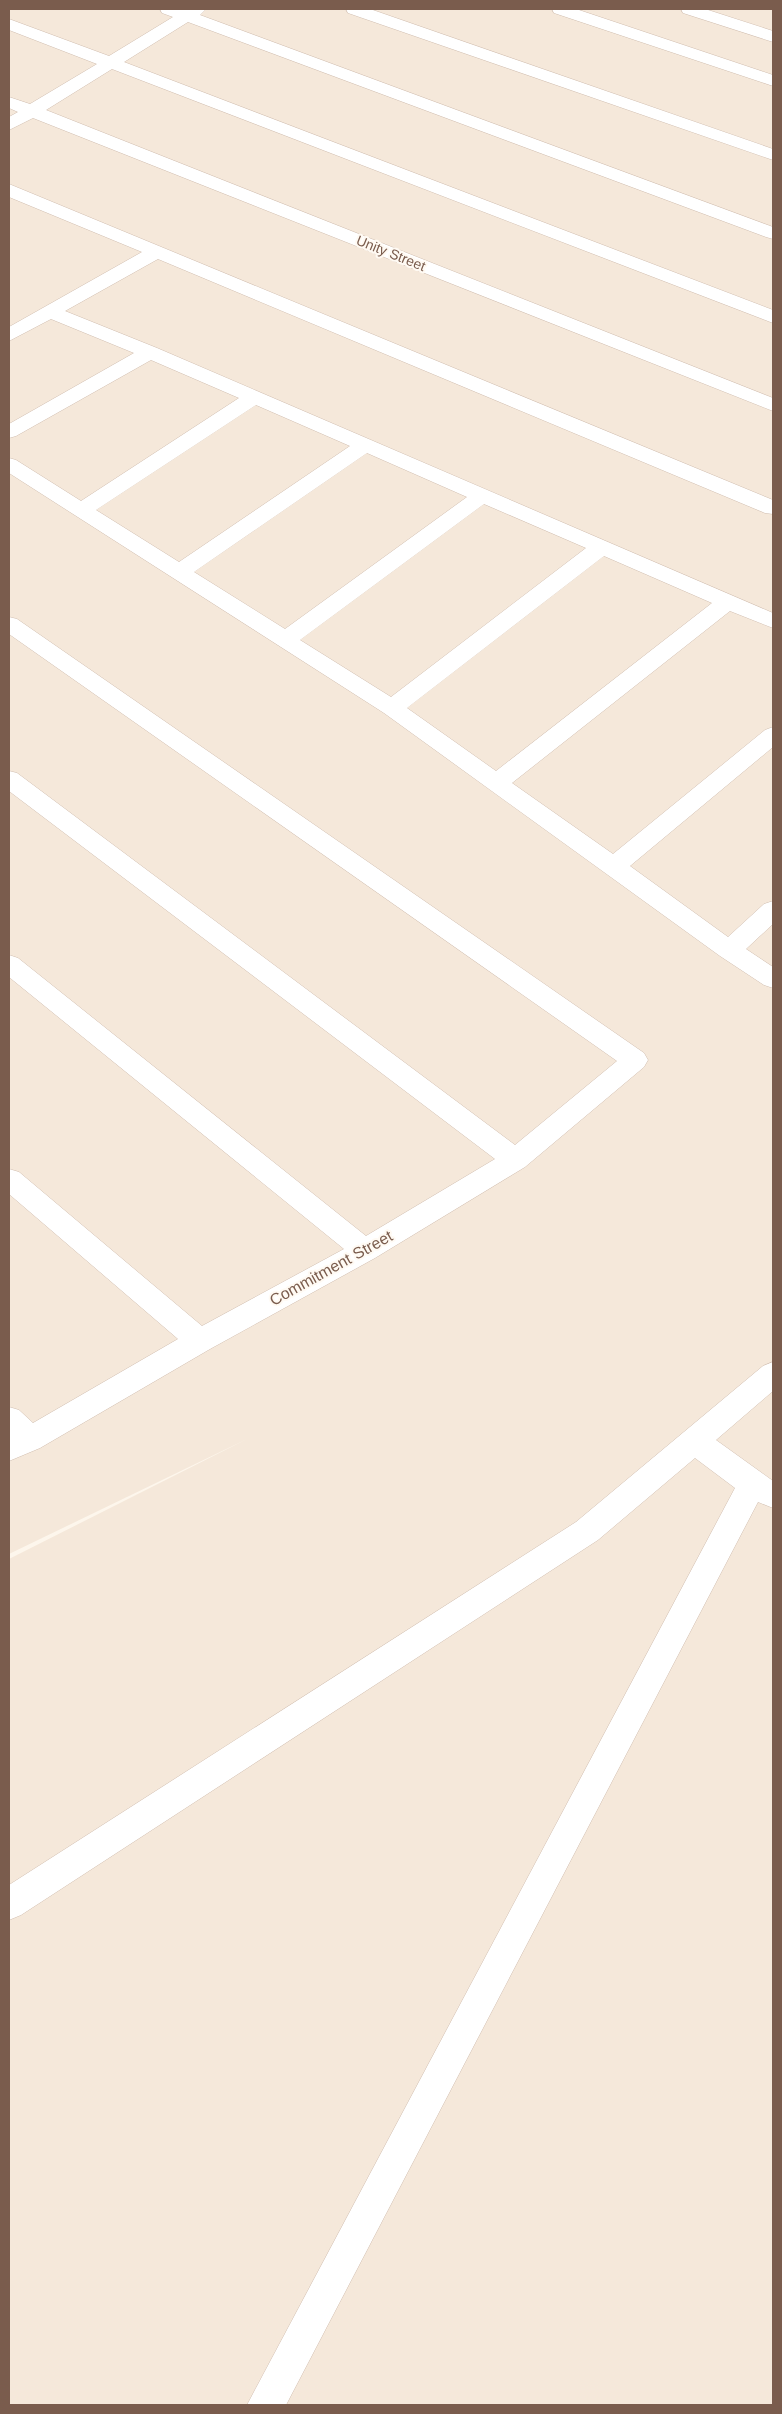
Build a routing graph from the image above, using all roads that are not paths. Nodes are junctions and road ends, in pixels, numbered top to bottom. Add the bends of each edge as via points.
1 (168, 9) edge
2 (354, 9) edge
3 (560, 9) edge
4 (689, 9) edge
5 (192, 12) edge
6 (9, 24) edge
7 (773, 37) edge
8 (110, 63) junction
9 (773, 81) edge
10 (9, 102) edge
11 (32, 111) junction
12 (9, 125) edge
13 (773, 155) edge
14 (9, 190) edge
15 (773, 233) edge
16 (156, 252) junction
17 (50, 312) junction
18 (773, 317) edge
19 (9, 335) edge
20 (150, 352) junction
21 (254, 397) junction
22 (773, 405) edge
23 (9, 432) edge
24 (365, 445) junction
25 (9, 464) edge
26 (483, 495) junction
27 (773, 508) edge
28 (81, 510) junction
29 (602, 547) junction
30 (179, 572) junction
31 (729, 601) junction
32 (773, 621) edge
33 (9, 624) edge
34 (285, 640) junction
35 (392, 708) junction
36 (773, 735) edge
37 (9, 779) edge
38 (496, 783) junction
39 (613, 867) junction
40 (773, 910) edge
41 (729, 950) junction
42 (9, 964) edge
43 (773, 979) edge
44 (515, 1160) junction
45 (9, 1179) edge
46 (365, 1250) junction
47 (200, 1341) junction
48 (773, 1374) edge
49 (9, 1419) edge
50 (695, 1441) junction
51 (20, 1444) edge
52 (763, 1490) edge
53 (9, 1904) edge
54 (266, 2405) edge

1 - 5 street
2 - 13 street
3 - 9 street
4 - 7 street
5 - 8 street
5 - 15 street
6 - 8 street
8 - 11 street
8 - 18 street
10 - 11 street, Unity Street
11 - 12 street
11 - 22 street, Unity Street
14 - 16 street
16 - 17 street
16 - 27 street
17 - 19 street
17 - 20 street
20 - 21 street
20 - 23 street
21 - 24 street
21 - 28 street
24 - 26 street
24 - 30 street
25 - 28 street
26 - 29 street
26 - 34 street
28 - 30 street
29 - 31 street
29 - 35 street
30 - 34 street
31 - 32 street
31 - 38 street
33 - 44 street, Commitment Street via 636,1060
34 - 35 street
35 - 38 street
36 - 39 street
37 - 44 street
38 - 39 street
39 - 41 street
40 - 41 street
41 - 43 street
42 - 46 street
44 - 46 street, Commitment Street
45 - 47 street
46 - 47 street, Commitment Street
47 - 51 street, Commitment Street
48 - 50 street
49 - 51 street
50 - 52 street
50 - 53 street via 587,1531
52 - 54 street

